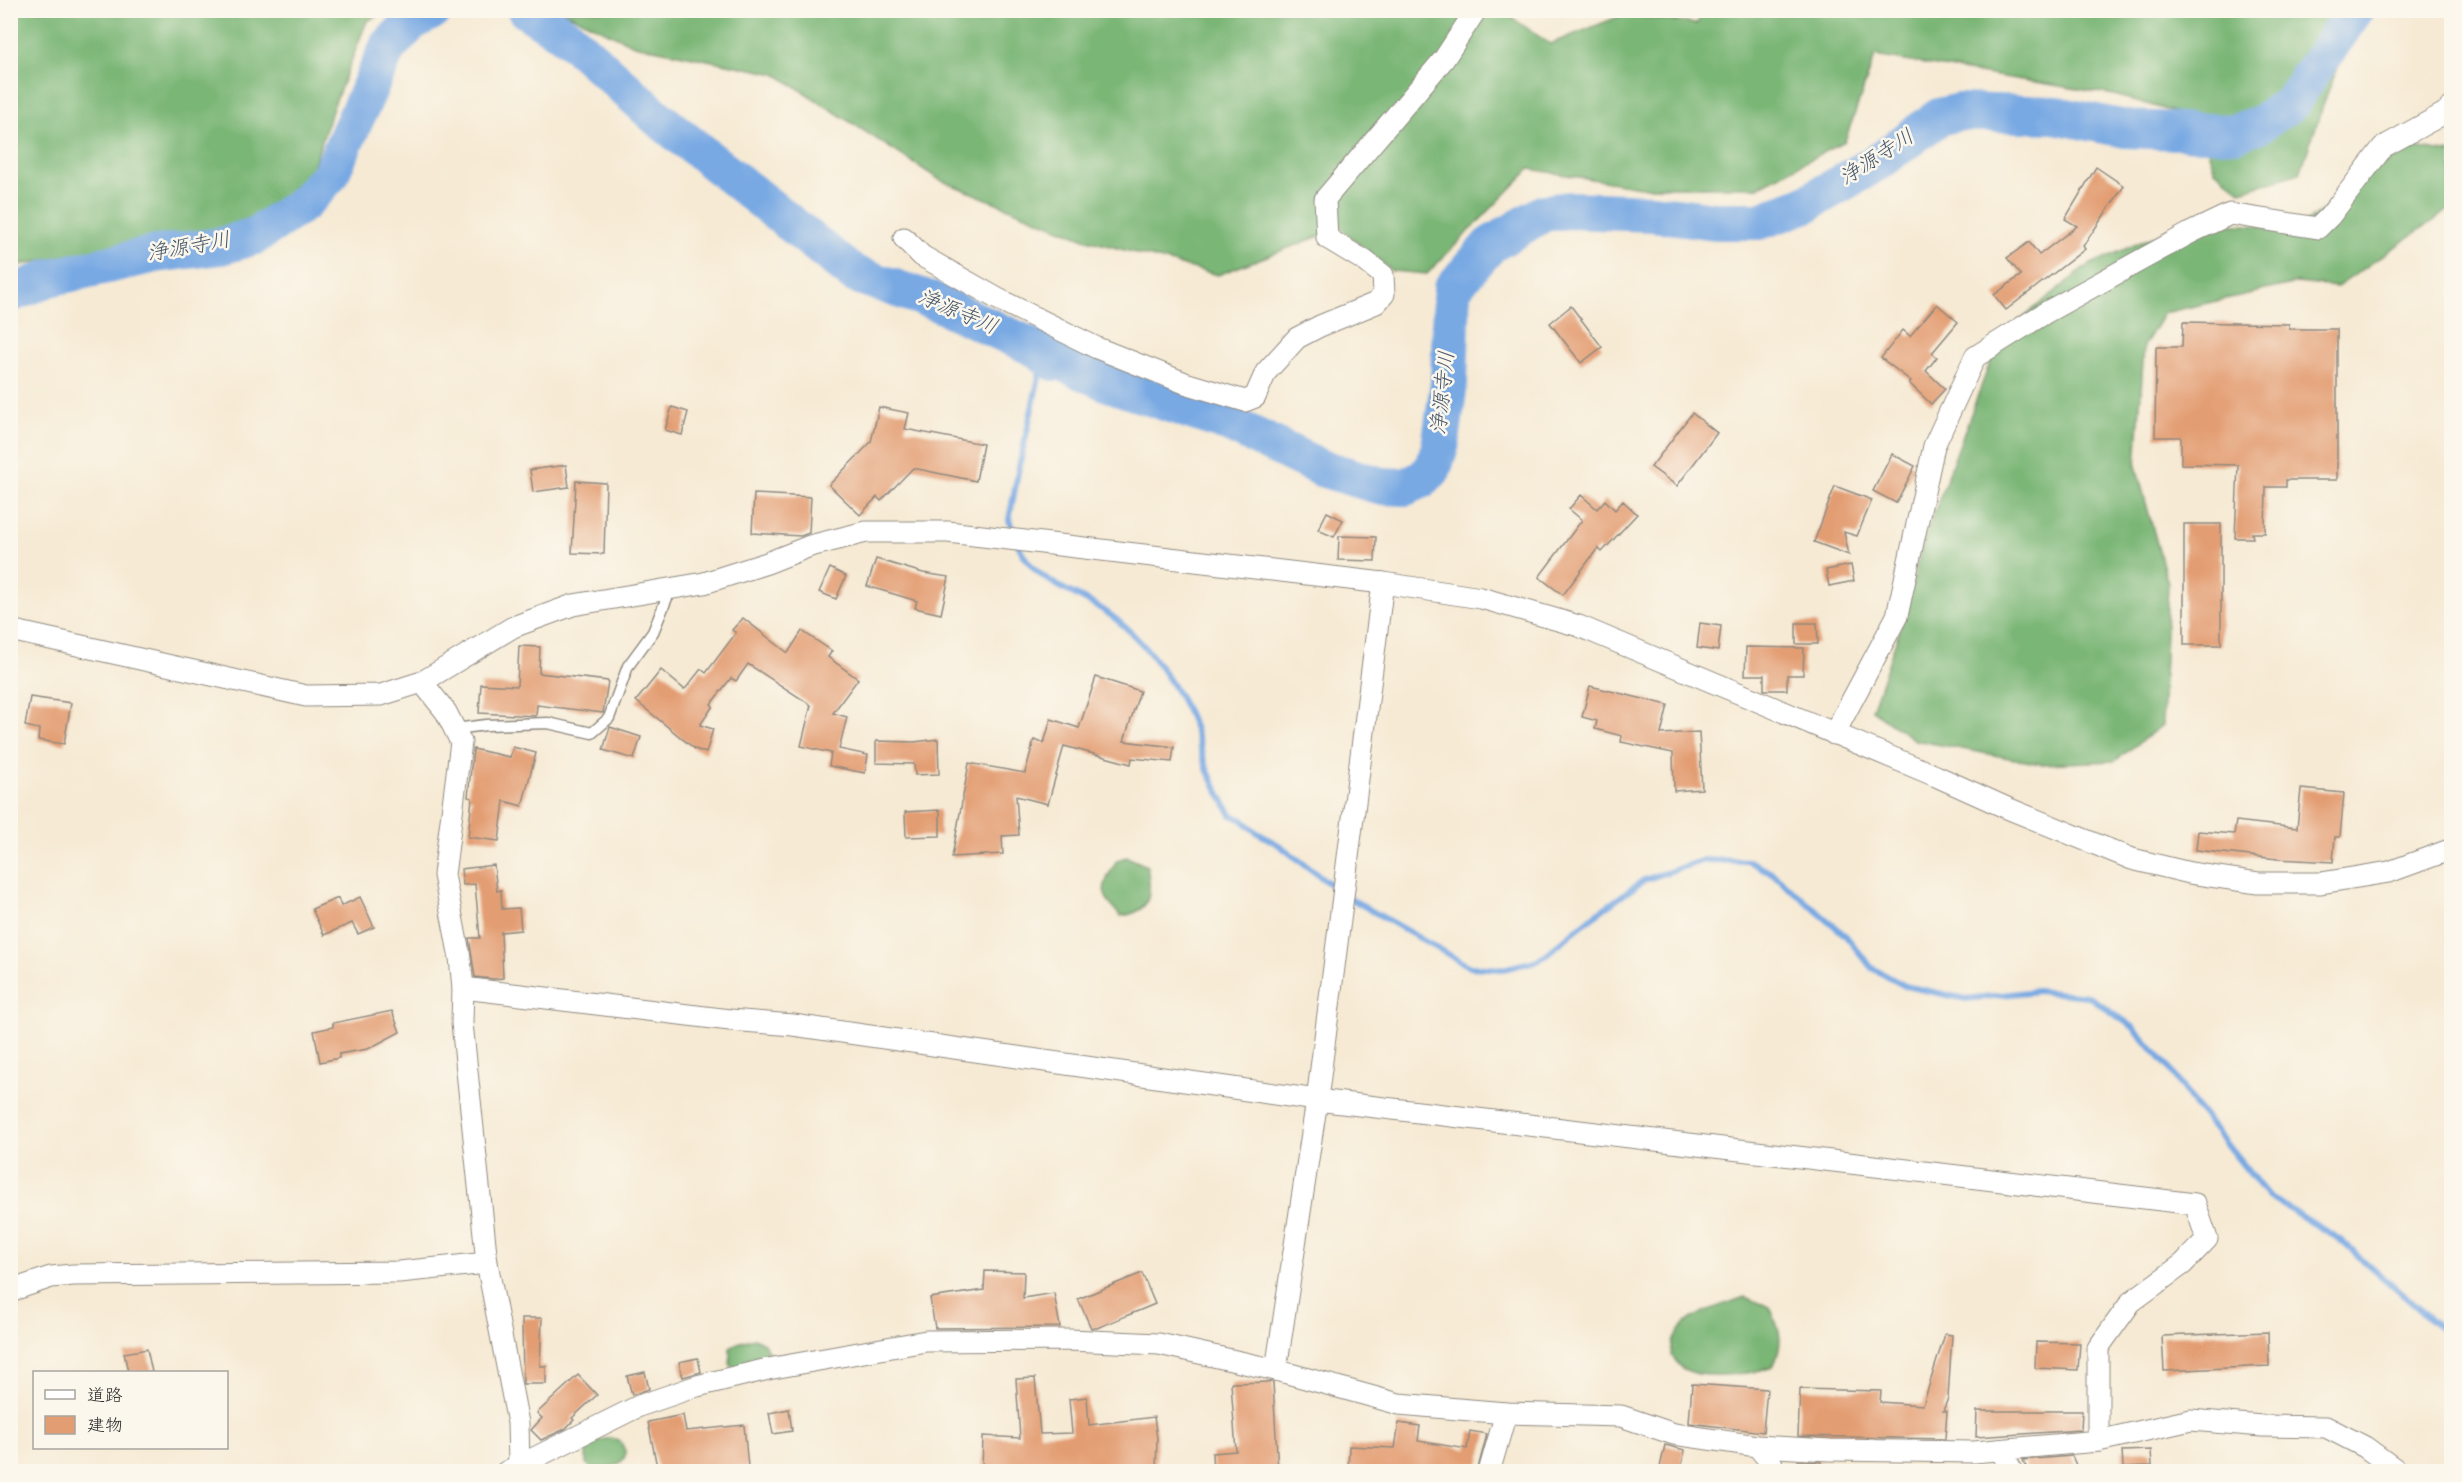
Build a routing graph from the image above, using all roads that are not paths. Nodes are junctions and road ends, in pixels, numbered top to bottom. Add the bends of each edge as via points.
1 (1476, 10) edge
2 (2451, 107) edge
3 (904, 238) dead end
4 (1383, 583) junction
5 (671, 588) junction
6 (10, 630) edge
7 (422, 681) junction
8 (455, 729) junction
9 (1834, 734) junction
10 (2451, 849) edge
11 (463, 988) junction
12 (1317, 1100) junction
13 (487, 1263) junction
14 (10, 1291) edge
15 (1276, 1370) junction
16 (1506, 1413) junction
17 (2098, 1441) junction
18 (1757, 1446) junction
19 (2000, 1450) junction
20 (512, 1468) edge
21 (1489, 1472) edge
22 (1775, 1472) edge
23 (2013, 1472) edge
24 (2399, 1472) edge

1 - 3 street via 1444,59 1325,199 1327,238 1383,275 1384,294 1376,303 1297,338 1266,372 1255,397 1245,401 1185,383 1097,348 921,256
2 - 9 street via 2383,147 2318,228 2230,214 2055,307 1975,357 1934,446 1897,616
4 - 5 street via 948,532 866,532 810,546 704,583
4 - 9 street via 1481,598 1579,627
4 - 12 street
5 - 7 street via 573,605 499,634
5 - 8 lane via 653,632 628,666 609,718 592,733 548,723
6 - 7 street via 306,696 381,695
7 - 8 street
8 - 11 street via 461,742 444,874
9 - 10 street via 2132,859 2190,873 2258,883 2321,884 2389,872
11 - 12 street via 793,1025
11 - 13 street via 462,1023
12 - 15 street
12 - 17 street via 2195,1204 2207,1239 2183,1264 2131,1302 2098,1347
13 - 14 street via 399,1272 62,1276
13 - 20 street via 518,1423
15 - 16 street via 1399,1404
15 - 20 street via 1159,1344 926,1341 697,1386 639,1406
16 - 18 street via 1620,1416 1674,1434
16 - 21 street
17 - 19 street
17 - 24 street via 2191,1420 2326,1427 2365,1447
18 - 19 street
18 - 22 street
19 - 23 street

